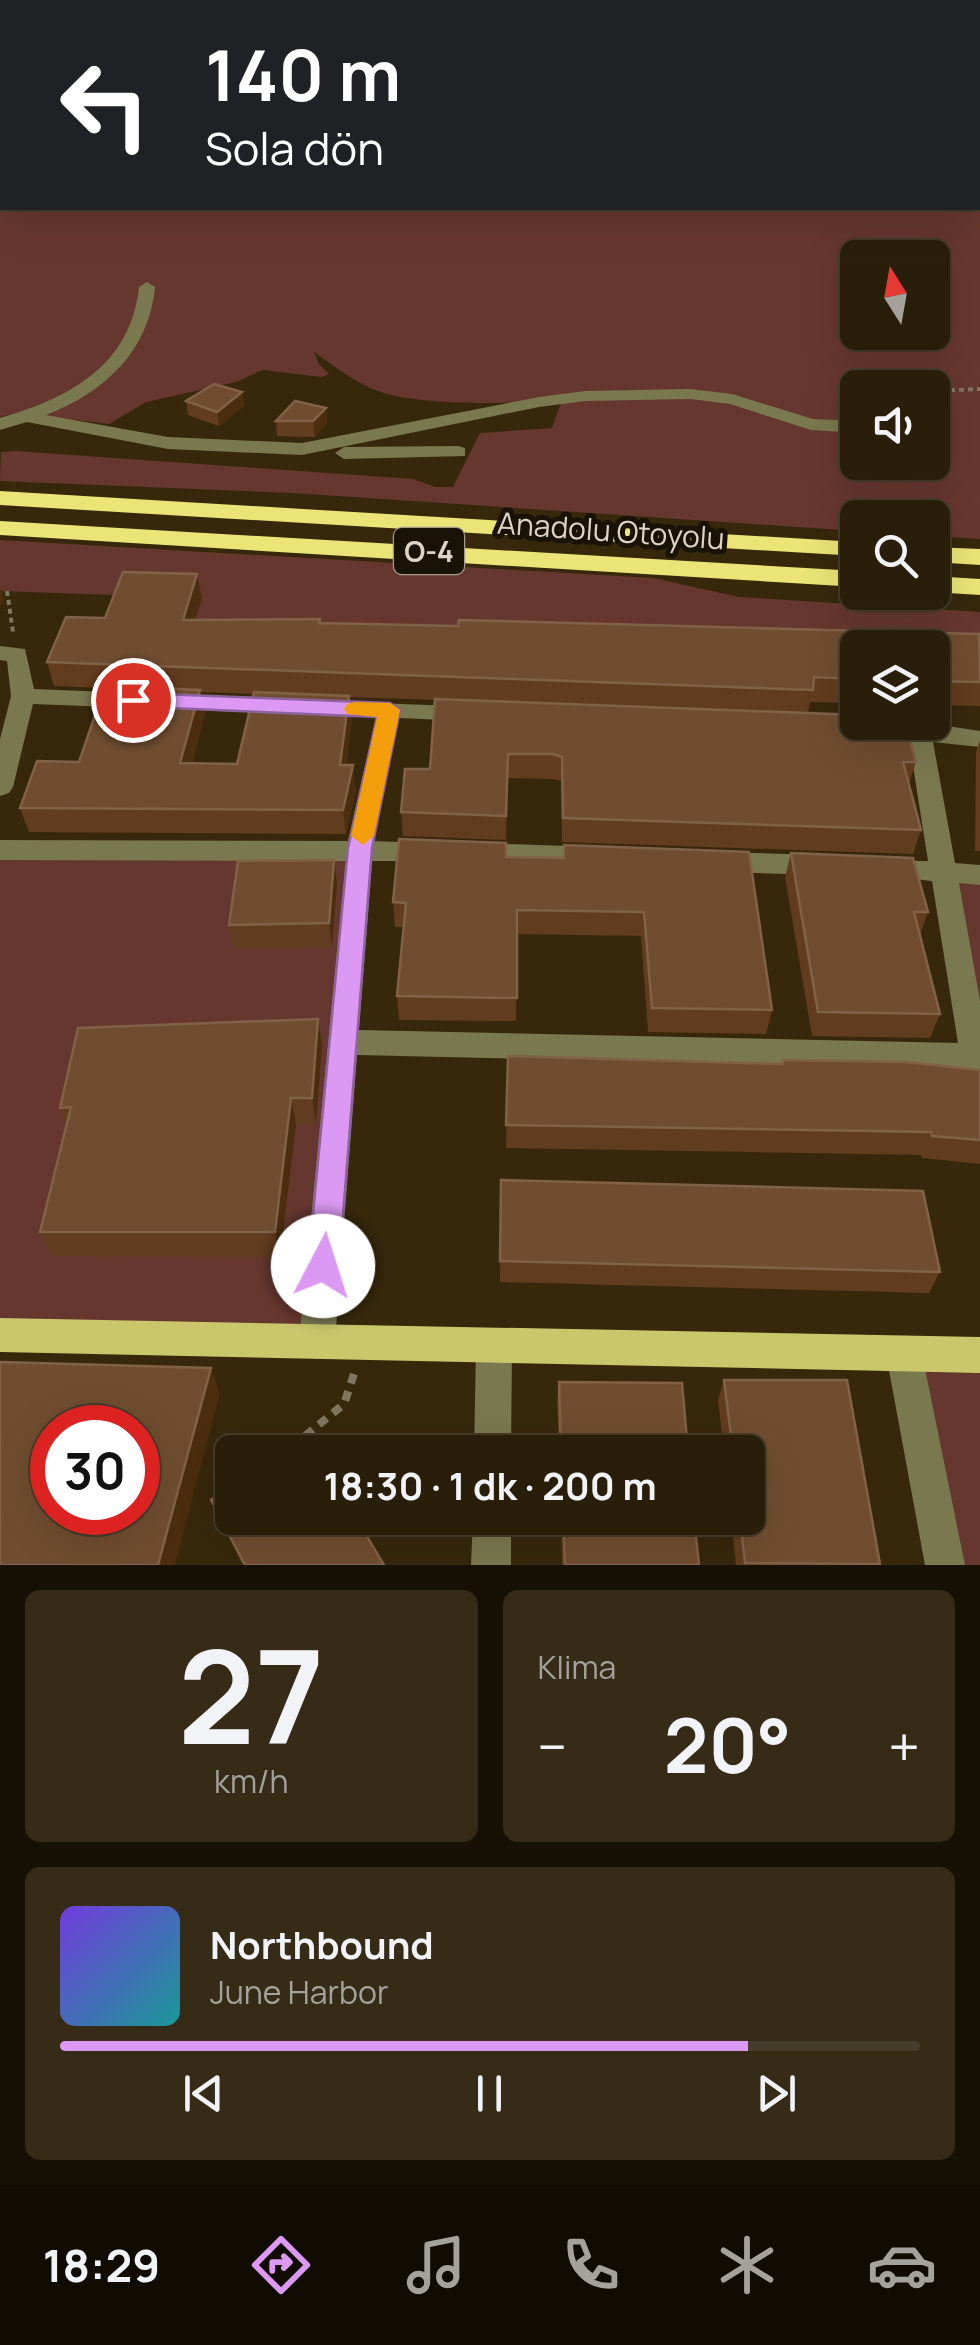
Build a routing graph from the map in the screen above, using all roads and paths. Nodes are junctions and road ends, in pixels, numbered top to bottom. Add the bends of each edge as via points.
1 (146, 287) dead end
2 (980, 389) edge
3 (950, 390) edge
4 (29, 417) junction
5 (0, 424) edge
6 (840, 426) edge
7 (302, 450) junction
8 (458, 452) dead end
9 (0, 498) edge
10 (0, 528) edge
11 (840, 548) edge
12 (950, 555) edge
13 (980, 557) edge
14 (840, 578) edge
15 (950, 586) edge
16 (980, 588) edge
17 (7, 591) dead end
18 (8, 654) edge
19 (23, 696) junction
20 (390, 710) junction
21 (488, 714) edge
22 (950, 735) edge
23 (980, 739) edge
24 (921, 740) edge
25 (0, 786) edge
26 (360, 848) junction
27 (0, 850) edge
28 (614, 858) edge
29 (692, 860) edge
30 (945, 870) junction
31 (980, 875) edge
32 (342, 1042) junction
33 (978, 1056) edge
34 (0, 1336) edge
35 (317, 1341) junction
36 (358, 1342) junction
37 (494, 1347) junction
38 (904, 1354) junction
39 (980, 1355) edge
40 (304, 1435) edge
41 (492, 1435) edge
42 (492, 1535) edge
43 (491, 1565) edge
44 (945, 1565) edge

1 - 4 street via 144,320 118,358 94,382
2 - 3 path
4 - 5 street
4 - 7 street via 168,444
6 - 7 street via 732,400 642,393 486,410
7 - 8 street
9 - 11 highway, Anadolu Otoyolu / O-4
10 - 14 highway, Anadolu Otoyolu / O-4
12 - 13 highway
15 - 16 highway
17 - 18 path
18 - 19 street
19 - 20 street
19 - 25 street
20 - 21 street
20 - 26 street
22 - 23 street
24 - 30 street
26 - 27 street
26 - 28 street
26 - 32 street
29 - 30 street
30 - 31 street
30 - 33 street
32 - 33 street
32 - 35 street
34 - 35 main road
35 - 36 main road
36 - 37 main road
36 - 40 path via 352,1397
37 - 38 main road
37 - 41 street
38 - 39 main road
38 - 44 street
42 - 43 street

